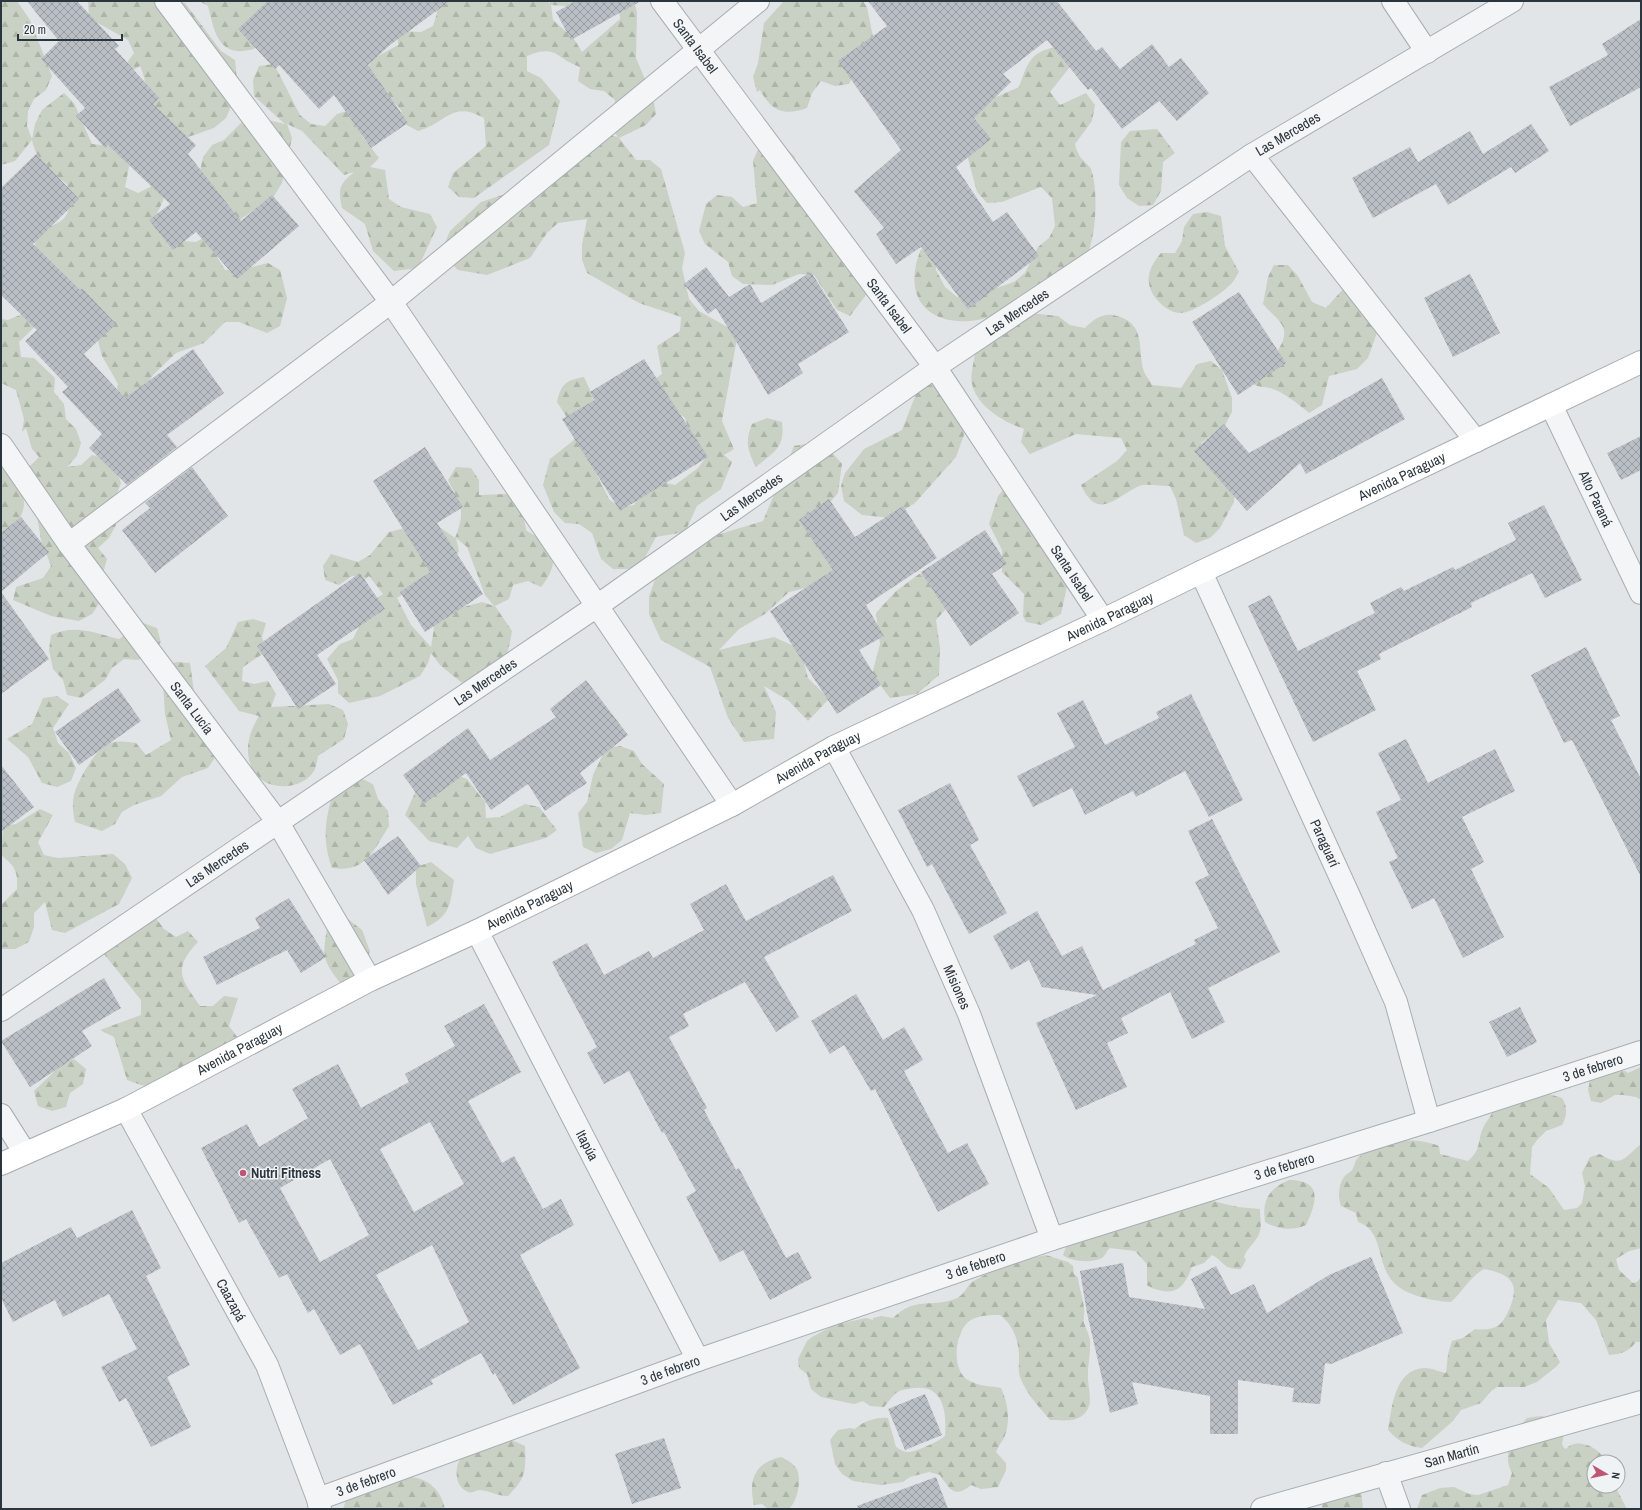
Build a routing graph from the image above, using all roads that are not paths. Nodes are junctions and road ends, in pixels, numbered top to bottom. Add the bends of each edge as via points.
1 (166, 1) edge
2 (662, 1) edge
3 (758, 1) edge
4 (1393, 1) edge
5 (1512, 1) edge
6 (698, 51) junction
7 (1427, 52) junction
8 (1252, 155) junction
9 (391, 302) junction
10 (1641, 362) edge
11 (935, 367) junction
12 (1551, 405) junction
13 (1476, 441) junction
14 (1, 445) edge
15 (69, 544) junction
16 (1201, 572) junction
17 (1641, 593) edge
18 (597, 606) junction
19 (1103, 620) junction
20 (834, 747) junction
21 (732, 804) junction
22 (277, 821) junction
23 (477, 931) junction
24 (370, 980) junction
25 (1, 1010) edge
26 (1641, 1052) edge
27 (126, 1109) junction
28 (1, 1115) edge
29 (1428, 1121) junction
30 (25, 1153) junction
31 (1, 1164) edge
32 (1052, 1239) junction
33 (698, 1360) junction
34 (1641, 1402) edge
35 (1386, 1473) junction
36 (319, 1504) edge
37 (1262, 1509) edge
38 (1399, 1509) edge

1 - 9 street
2 - 6 street, Santa Isabel
3 - 6 street
4 - 7 street
5 - 7 street, Las Mercedes
6 - 9 street
6 - 11 street, Santa Isabel
7 - 8 street, Las Mercedes
8 - 11 street, Las Mercedes
8 - 13 street
9 - 15 street
9 - 18 street
10 - 12 street, Avenida Paraguay
11 - 18 street, Las Mercedes
11 - 19 street, Santa Isabel
12 - 13 street, Avenida Paraguay
12 - 17 street, Alto Paraná
13 - 16 street, Avenida Paraguay
14 - 15 street, Santa Lucía
15 - 22 street, Santa Lucía
16 - 19 street, Avenida Paraguay
16 - 29 street, Paraguarí via 1396,1002
18 - 21 street
18 - 22 street, Las Mercedes
19 - 20 street, Avenida Paraguay
20 - 21 street, Avenida Paraguay
20 - 32 street, Misiones via 926,917 969,1014
21 - 23 street, Avenida Paraguay
22 - 24 street, Santa Lucía
22 - 25 street, Las Mercedes
23 - 24 street, Avenida Paraguay
23 - 33 street, Itapúa
24 - 27 street, Avenida Paraguay
26 - 29 street, 3 de febrero
27 - 30 street, Avenida Paraguay
27 - 36 street, Caazapá via 267,1365
28 - 30 street
29 - 32 street, 3 de febrero
30 - 31 street, Avenida Paraguay
32 - 33 street, 3 de febrero
33 - 36 street, 3 de febrero
34 - 35 street, San Martín
35 - 37 street, San Martín
35 - 38 street

